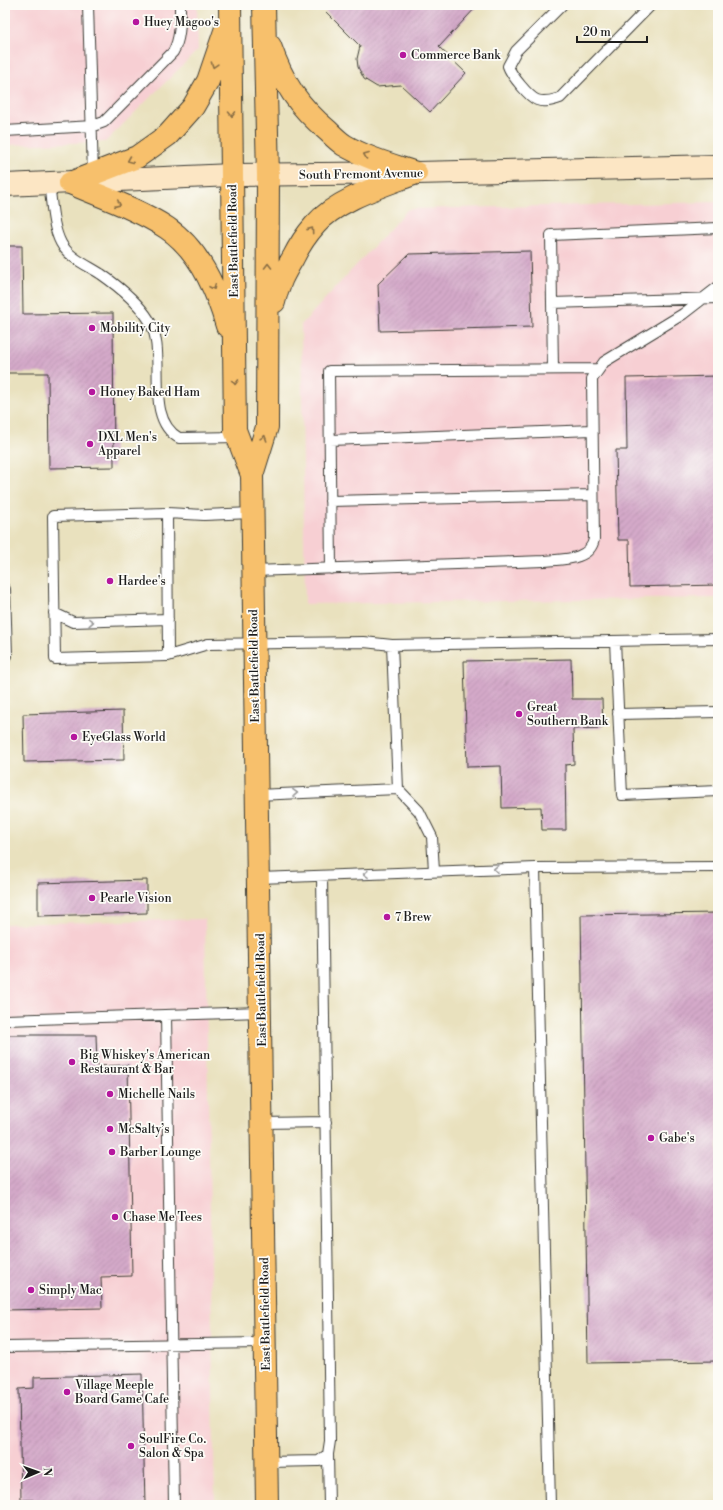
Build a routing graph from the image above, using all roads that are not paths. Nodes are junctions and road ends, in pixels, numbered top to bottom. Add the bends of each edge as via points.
1 (88, 5) edge
2 (180, 5) edge
3 (264, 5) edge
4 (562, 5) edge
5 (651, 5) edge
6 (230, 10) edge
7 (264, 30) junction
8 (93, 126) junction
9 (5, 130) edge
10 (718, 166) edge
11 (416, 173) junction
12 (93, 175) junction
13 (232, 175) junction
14 (268, 176) junction
15 (59, 183) junction
16 (5, 185) edge
17 (718, 228) edge
18 (718, 287) edge
19 (704, 298) junction
20 (718, 298) edge
21 (552, 303) junction
22 (268, 328) junction
23 (234, 351) junction
24 (553, 369) junction
25 (598, 369) junction
26 (592, 430) junction
27 (238, 437) junction
28 (330, 440) junction
29 (252, 475) junction
30 (593, 495) junction
31 (330, 501) junction
32 (167, 513) junction
33 (252, 513) junction
34 (331, 569) junction
35 (253, 571) junction
36 (5, 589) edge
37 (54, 613) junction
38 (168, 619) junction
39 (718, 639) edge
40 (615, 641) junction
41 (254, 642) junction
42 (392, 646) junction
43 (5, 656) edge
44 (168, 656) junction
45 (718, 712) edge
46 (618, 714) junction
47 (398, 789) junction
48 (718, 791) edge
49 (256, 795) junction
50 (718, 867) edge
51 (535, 868) junction
52 (434, 871) junction
53 (322, 876) junction
54 (259, 878) junction
55 (261, 1012) junction
56 (166, 1015) junction
57 (5, 1020) edge
58 (262, 1122) junction
59 (326, 1122) junction
60 (266, 1343) junction
61 (172, 1344) junction
62 (5, 1347) edge
63 (328, 1454) junction
64 (267, 1462) junction
65 (174, 1505) edge
66 (267, 1505) edge
67 (330, 1505) edge
68 (550, 1505) edge

1 - 8 lane
2 - 8 lane via 180,24 173,52 104,122
3 - 7 main road, East Battlefield Road
4 - 5 lane via 516,51 508,66 511,74 537,100 560,98
6 -> 12 main road via 208,81 192,107 168,135 138,157
6 -> 13 main road, East Battlefield Road
11 -> 7 main road via 360,153 343,144 314,119 294,98 278,69
7 - 14 main road, East Battlefield Road
8 - 9 lane
8 - 12 lane
10 - 11 main road, South Fremont Avenue
11 - 14 main road, South Fremont Avenue
22 -> 11 main road via 278,284 316,224 336,208 361,195
12 - 15 main road
13 - 14 main road, South Fremont Avenue
13 - 15 main road, South Fremont Avenue
13 - 23 main road, East Battlefield Road
22 -> 14 main road, East Battlefield Road
15 - 16 main road, South Fremont Avenue
15 -> 23 main road via 121,205 168,228 186,245 207,274 219,300
15 - 27 lane via 56,232 61,244 68,253 120,288 141,309 154,328 161,415 166,427 179,438
17 - 21 lane via 551,235
18 - 19 lane
19 - 20 lane
19 - 21 lane
19 - 25 lane via 683,314 612,356
21 - 24 lane
29 -> 22 main road, East Battlefield Road via 267,428
23 -> 27 main road, East Battlefield Road via 235,430
24 - 25 lane
24 - 28 lane via 329,371
25 - 26 lane via 592,379
26 - 28 lane
26 - 30 lane
27 - 29 main road, East Battlefield Road
28 - 31 lane
29 - 33 main road, East Battlefield Road
30 - 31 lane
30 - 34 lane via 593,546 581,555 544,561
31 - 34 lane
32 - 33 lane
32 - 37 lane via 53,516
32 - 38 lane
33 - 35 main road, East Battlefield Road
34 - 35 lane
35 - 41 main road, East Battlefield Road
36 - 43 lane
37 -> 38 lane via 73,622
37 - 44 lane via 55,659
38 - 44 lane
39 - 40 lane
40 - 42 lane
40 - 46 lane
41 - 42 lane via 364,642
41 - 44 lane via 208,644
41 - 49 main road, East Battlefield Road
42 - 47 lane
45 - 46 lane
46 - 48 lane via 622,795
49 -> 47 lane
47 - 52 lane via 419,811 432,837
49 - 54 main road, East Battlefield Road
50 - 51 lane
51 -> 52 lane
51 - 68 lane
52 -> 53 lane
53 - 54 lane
53 - 59 lane
54 - 55 main road, East Battlefield Road
55 - 56 lane
55 - 58 main road, East Battlefield Road
56 - 57 lane
56 - 61 lane
58 - 59 lane
58 - 60 main road, East Battlefield Road
59 - 63 lane via 330,1433
60 - 61 lane
60 - 64 main road, East Battlefield Road
61 - 62 lane
61 - 65 lane
63 - 64 lane via 319,1461
63 - 67 lane
64 - 66 main road, East Battlefield Road

